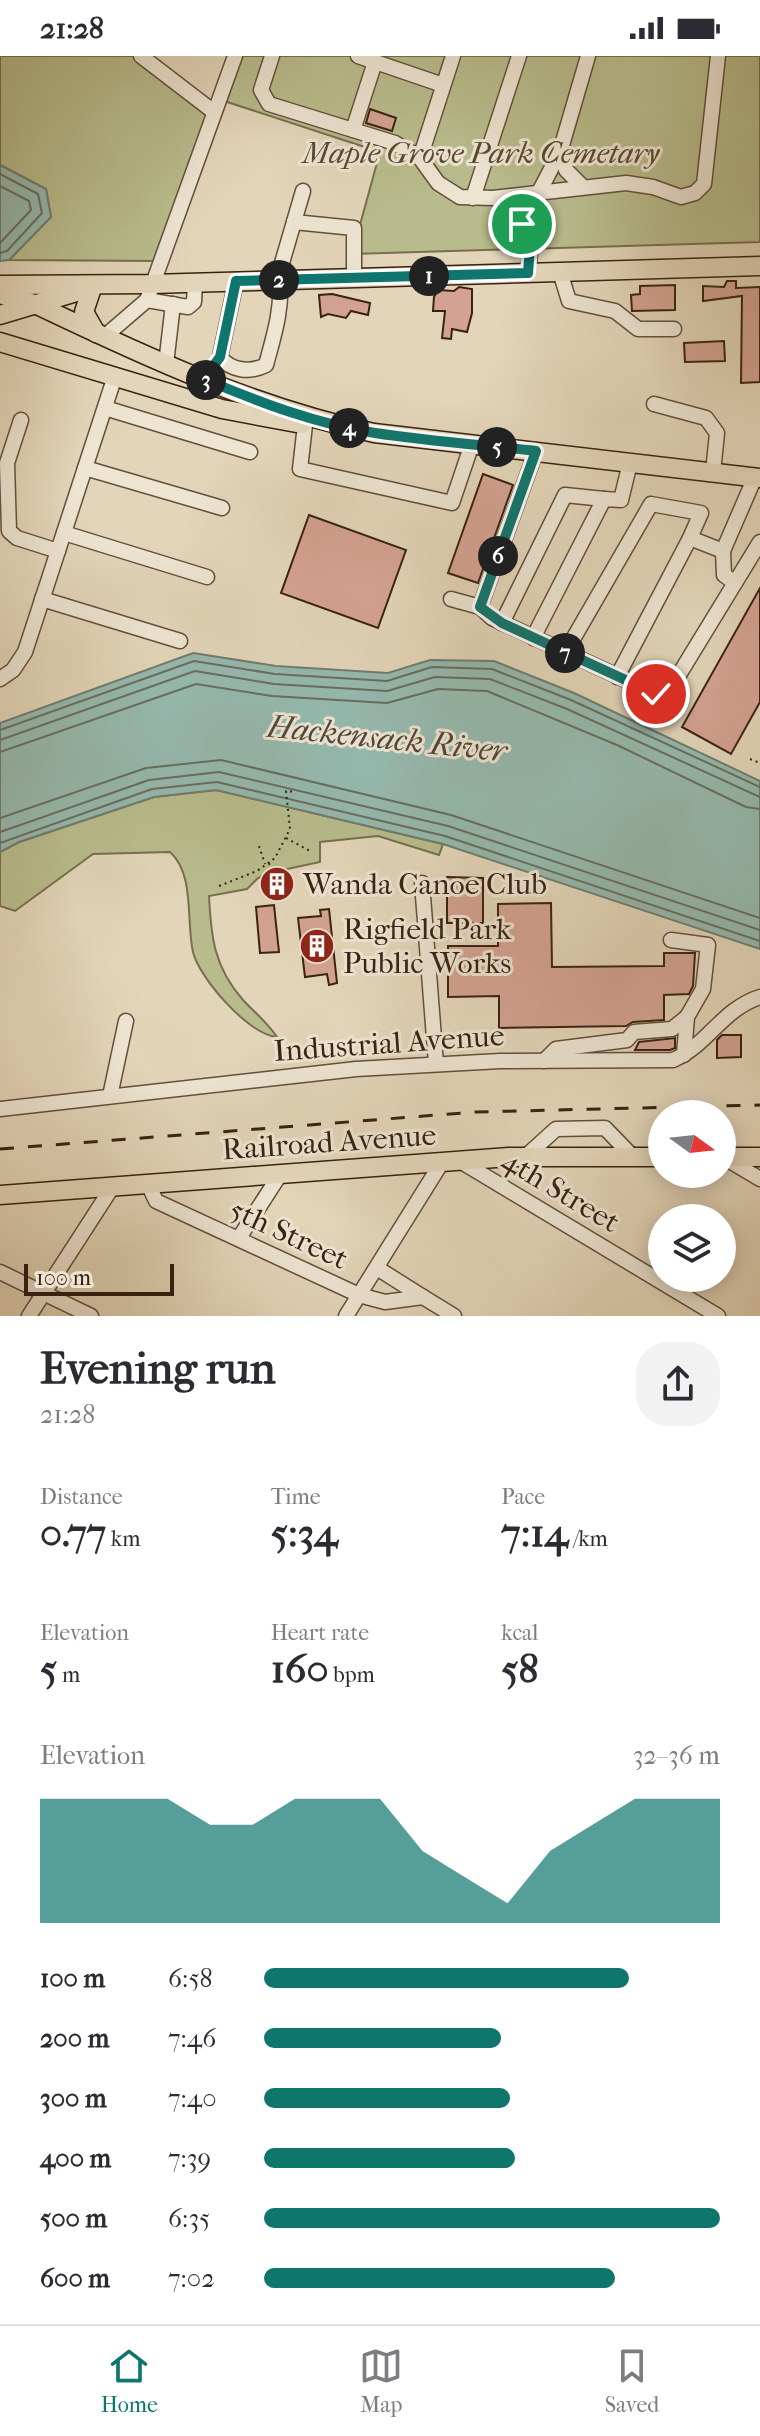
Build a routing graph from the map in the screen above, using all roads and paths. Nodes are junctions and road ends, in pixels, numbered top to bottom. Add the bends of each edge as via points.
1 (141, 56) edge
2 (235, 56) edge
3 (272, 56) edge
4 (358, 56) edge
5 (453, 56) edge
6 (519, 56) edge
7 (578, 56) edge
8 (588, 56) edge
9 (718, 56) edge
10 (375, 62) junction
11 (443, 85) junction
12 (214, 112) junction
13 (353, 130) junction
14 (562, 146) junction
15 (420, 158) junction
16 (583, 187) junction
17 (303, 191) dead end
18 (537, 194) junction
19 (473, 198) junction
20 (519, 221) dead end
21 (294, 222) junction
22 (530, 247) junction
23 (760, 266) edge
24 (560, 272) junction
25 (528, 273) junction
26 (354, 279) junction
27 (279, 280) junction
28 (236, 281) junction
29 (195, 283) junction
30 (0, 285) edge
31 (99, 286) junction
32 (149, 292) junction
33 (0, 294) edge
34 (173, 304) junction
35 (37, 305) junction
36 (0, 315) edge
37 (674, 329) dead end
38 (100, 335) junction
39 (2, 345) edge
40 (220, 357) junction
41 (166, 364) junction
42 (115, 376) junction
43 (204, 379) junction
44 (654, 404) dead end
45 (105, 408) junction
46 (21, 420) dead end
47 (303, 420) junction
48 (472, 444) junction
49 (536, 451) junction
50 (250, 452) dead end
51 (630, 463) junction
52 (85, 468) junction
53 (713, 472) junction
54 (757, 478) edge
55 (604, 499) junction
56 (621, 500) junction
57 (651, 504) junction
58 (222, 508) dead end
59 (4, 526) edge
60 (64, 533) junction
61 (690, 538) junction
62 (760, 542) edge
63 (58, 551) junction
64 (723, 551) junction
65 (207, 577) dead end
66 (735, 583) junction
67 (42, 599) junction
68 (451, 599) dead end
69 (480, 607) junction
70 (502, 623) junction
71 (533, 638) junction
72 (180, 641) dead end
73 (565, 653) junction
74 (617, 677) junction
75 (3, 678) edge
76 (750, 759) dead end
77 (760, 763) edge
78 (296, 792) dead end
79 (285, 838) junction
80 (259, 846) dead end
81 (310, 851) dead end
82 (269, 862) junction
83 (265, 865) junction
84 (272, 874) dead end
85 (422, 883) dead end
86 (219, 886) dead end
87 (671, 940) dead end
88 (760, 997) edge
89 (687, 1017) junction
90 (126, 1021) dead end
91 (684, 1055) junction
92 (544, 1061) junction
93 (436, 1064) junction
94 (110, 1096) junction
95 (0, 1109) edge
96 (525, 1157) junction
97 (633, 1157) junction
98 (648, 1157) edge
99 (736, 1157) edge
100 (760, 1157) edge
101 (451, 1161) junction
102 (736, 1165) edge
103 (281, 1173) junction
104 (760, 1179) edge
105 (148, 1184) junction
106 (113, 1186) junction
107 (0, 1195) edge
108 (239, 1238) junction
109 (377, 1268) junction
110 (0, 1272) edge
111 (44, 1293) junction
112 (359, 1295) junction
113 (423, 1297) junction
114 (29, 1316) edge
115 (91, 1316) edge
116 (346, 1316) edge
117 (454, 1316) edge
118 (718, 1316) edge

1 - 12 street
2 - 12 street
3 - 13 street via 261,90 266,101
4 - 10 street
5 - 11 street
6 - 19 street
7 - 8 street
8 - 14 street
9 - 16 street via 700,189 678,197 626,183
10 - 11 street
10 - 13 street
11 - 15 street
12 - 32 street
13 - 15 street via 395,143
14 - 16 street via 566,170
14 - 18 street
15 - 19 street via 447,191
16 - 18 street
17 - 21 street
18 - 19 street
18 - 22 street
20 - 22 street
21 - 26 street via 354,228
21 - 27 street
22 - 25 street
23 - 24 main road
24 - 25 main road
24 - 37 street via 569,301 615,311 638,329
25 - 26 main road
26 - 27 main road
27 - 28 main road
27 - 40 street via 282,308 266,365 243,370
28 - 29 main road
28 - 40 street
29 - 32 main road
29 - 34 street via 194,302 188,307
30 - 31 main road
31 - 32 main road
31 - 35 main road
31 - 38 main road via 84,312
32 - 34 street
32 - 38 street
33 - 35 main road
34 - 41 street
35 - 36 main road
35 - 38 main road
38 - 41 main road
39 - 42 main road
40 - 43 street
41 - 43 main road
42 - 45 street
42 - 47 main road via 222,409
43 - 47 main road
44 - 53 street via 706,418 717,433
45 - 50 street
45 - 52 street
46 - 59 street via 7,463
47 - 48 main road
47 - 48 street via 300,469 452,503
48 - 49 main road
49 - 51 main road
49 - 69 street
51 - 53 main road
51 - 56 street
52 - 58 street
52 - 60 street
53 - 54 main road
54 - 64 street
55 - 56 street
55 - 70 street via 565,495
55 - 71 street
56 - 57 street
57 - 61 street via 701,513
57 - 73 street
59 - 63 street via 17,538
60 - 63 street
60 - 65 street
61 - 64 street
61 - 74 street
62 - 66 street
63 - 67 street
64 - 66 street via 724,575
66 - 74 street via 669,691 656,694
67 - 72 street
67 - 75 street via 25,652
68 - 69 street
69 - 70 street
70 - 71 street
71 - 73 street
73 - 74 street
76 - 77 path
78 - 79 path via 286,791 290,829
79 - 81 path
79 - 82 path
80 - 83 path
82 - 83 path
82 - 84 path
83 - 86 path
85 - 93 street
87 - 89 street via 708,945 703,989
88 - 91 street via 732,1010
89 - 91 street
89 - 92 street via 672,1029 637,1031 627,1040 556,1049
90 - 94 street
91 - 92 street, Industrial Avenue via 673,1060
92 - 93 street, Industrial Avenue
93 - 94 street, Industrial Avenue
94 - 95 street, Industrial Avenue
96 - 97 main road, Railroad Avenue
96 - 97 street via 556,1129 605,1128
96 - 101 main road, Railroad Avenue
97 - 98 main road, Railroad Avenue
99 - 100 main road
101 - 103 main road, Railroad Avenue
101 - 109 street
101 - 118 street, 4th Street
102 - 104 street
103 - 105 main road, Railroad Avenue
103 - 108 street
105 - 106 main road, Railroad Avenue
105 - 108 street, 5th Street via 156,1201
106 - 107 main road, Railroad Avenue
106 - 111 street
108 - 112 street, 5th Street
109 - 112 street
109 - 113 street, 5th Street
110 - 111 street
111 - 114 street
111 - 115 street
112 - 113 street, 5th Street via 385,1302
112 - 116 street
113 - 117 street, 5th Street

